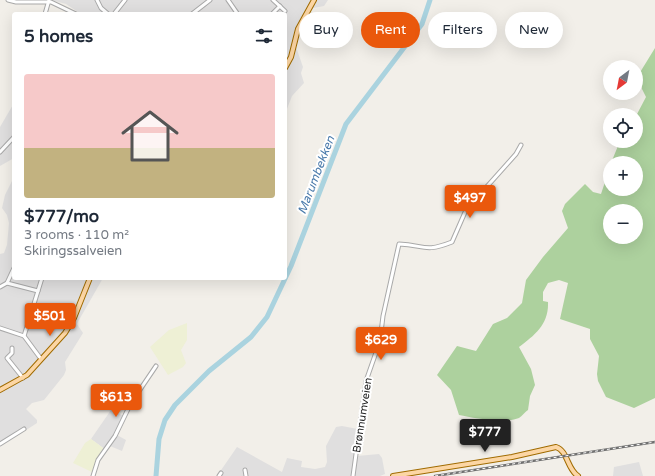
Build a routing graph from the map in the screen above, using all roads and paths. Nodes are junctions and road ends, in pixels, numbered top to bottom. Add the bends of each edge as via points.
1 (8, 0) edge
2 (97, 0) edge
3 (125, 0) edge
4 (210, 0) edge
5 (228, 0) edge
6 (273, 0) edge
7 (314, 0) edge
8 (49, 1) edge
9 (280, 6) junction
10 (285, 11) dead end
11 (46, 12) edge
12 (72, 12) edge
13 (106, 12) edge
14 (116, 12) edge
15 (199, 12) edge
16 (236, 12) edge
17 (274, 12) edge
18 (287, 64) edge
19 (12, 139) edge
20 (521, 145) dead end
21 (0, 152) edge
22 (12, 272) edge
23 (41, 280) edge
24 (89, 280) edge
25 (7, 283) junction
26 (0, 287) edge
27 (38, 291) junction
28 (0, 328) edge
29 (24, 336) junction
30 (12, 348) dead end
31 (41, 359) junction
32 (156, 366) dead end
33 (23, 378) junction
34 (0, 390) edge
35 (24, 429) dead end
36 (0, 444) edge
37 (245, 470) dead end
38 (93, 476) edge
39 (246, 476) edge
40 (353, 476) edge
41 (393, 476) edge
42 (578, 476) edge

1 - 8 street
2 - 13 street
3 - 14 street
4 - 15 street
5 - 16 street
6 - 9 street
7 - 18 main road via 298,29
8 - 11 street
8 - 12 street
9 - 10 street
9 - 17 street
19 - 21 street
20 - 40 street, Brønnumveien via 466,210 452,242 426,249 399,244 382,316 380,341 366,381
22 - 25 street
23 - 27 street
24 - 31 main road via 69,328
25 - 26 street
25 - 27 street
27 - 29 street
28 - 29 street
29 - 31 street
30 - 33 street via 12,353 7,358
31 - 33 main road
32 - 38 street via 98,460
33 - 34 main road
35 - 36 street
37 - 39 street
41 - 42 main road via 512,457 553,447 558,447 572,471

